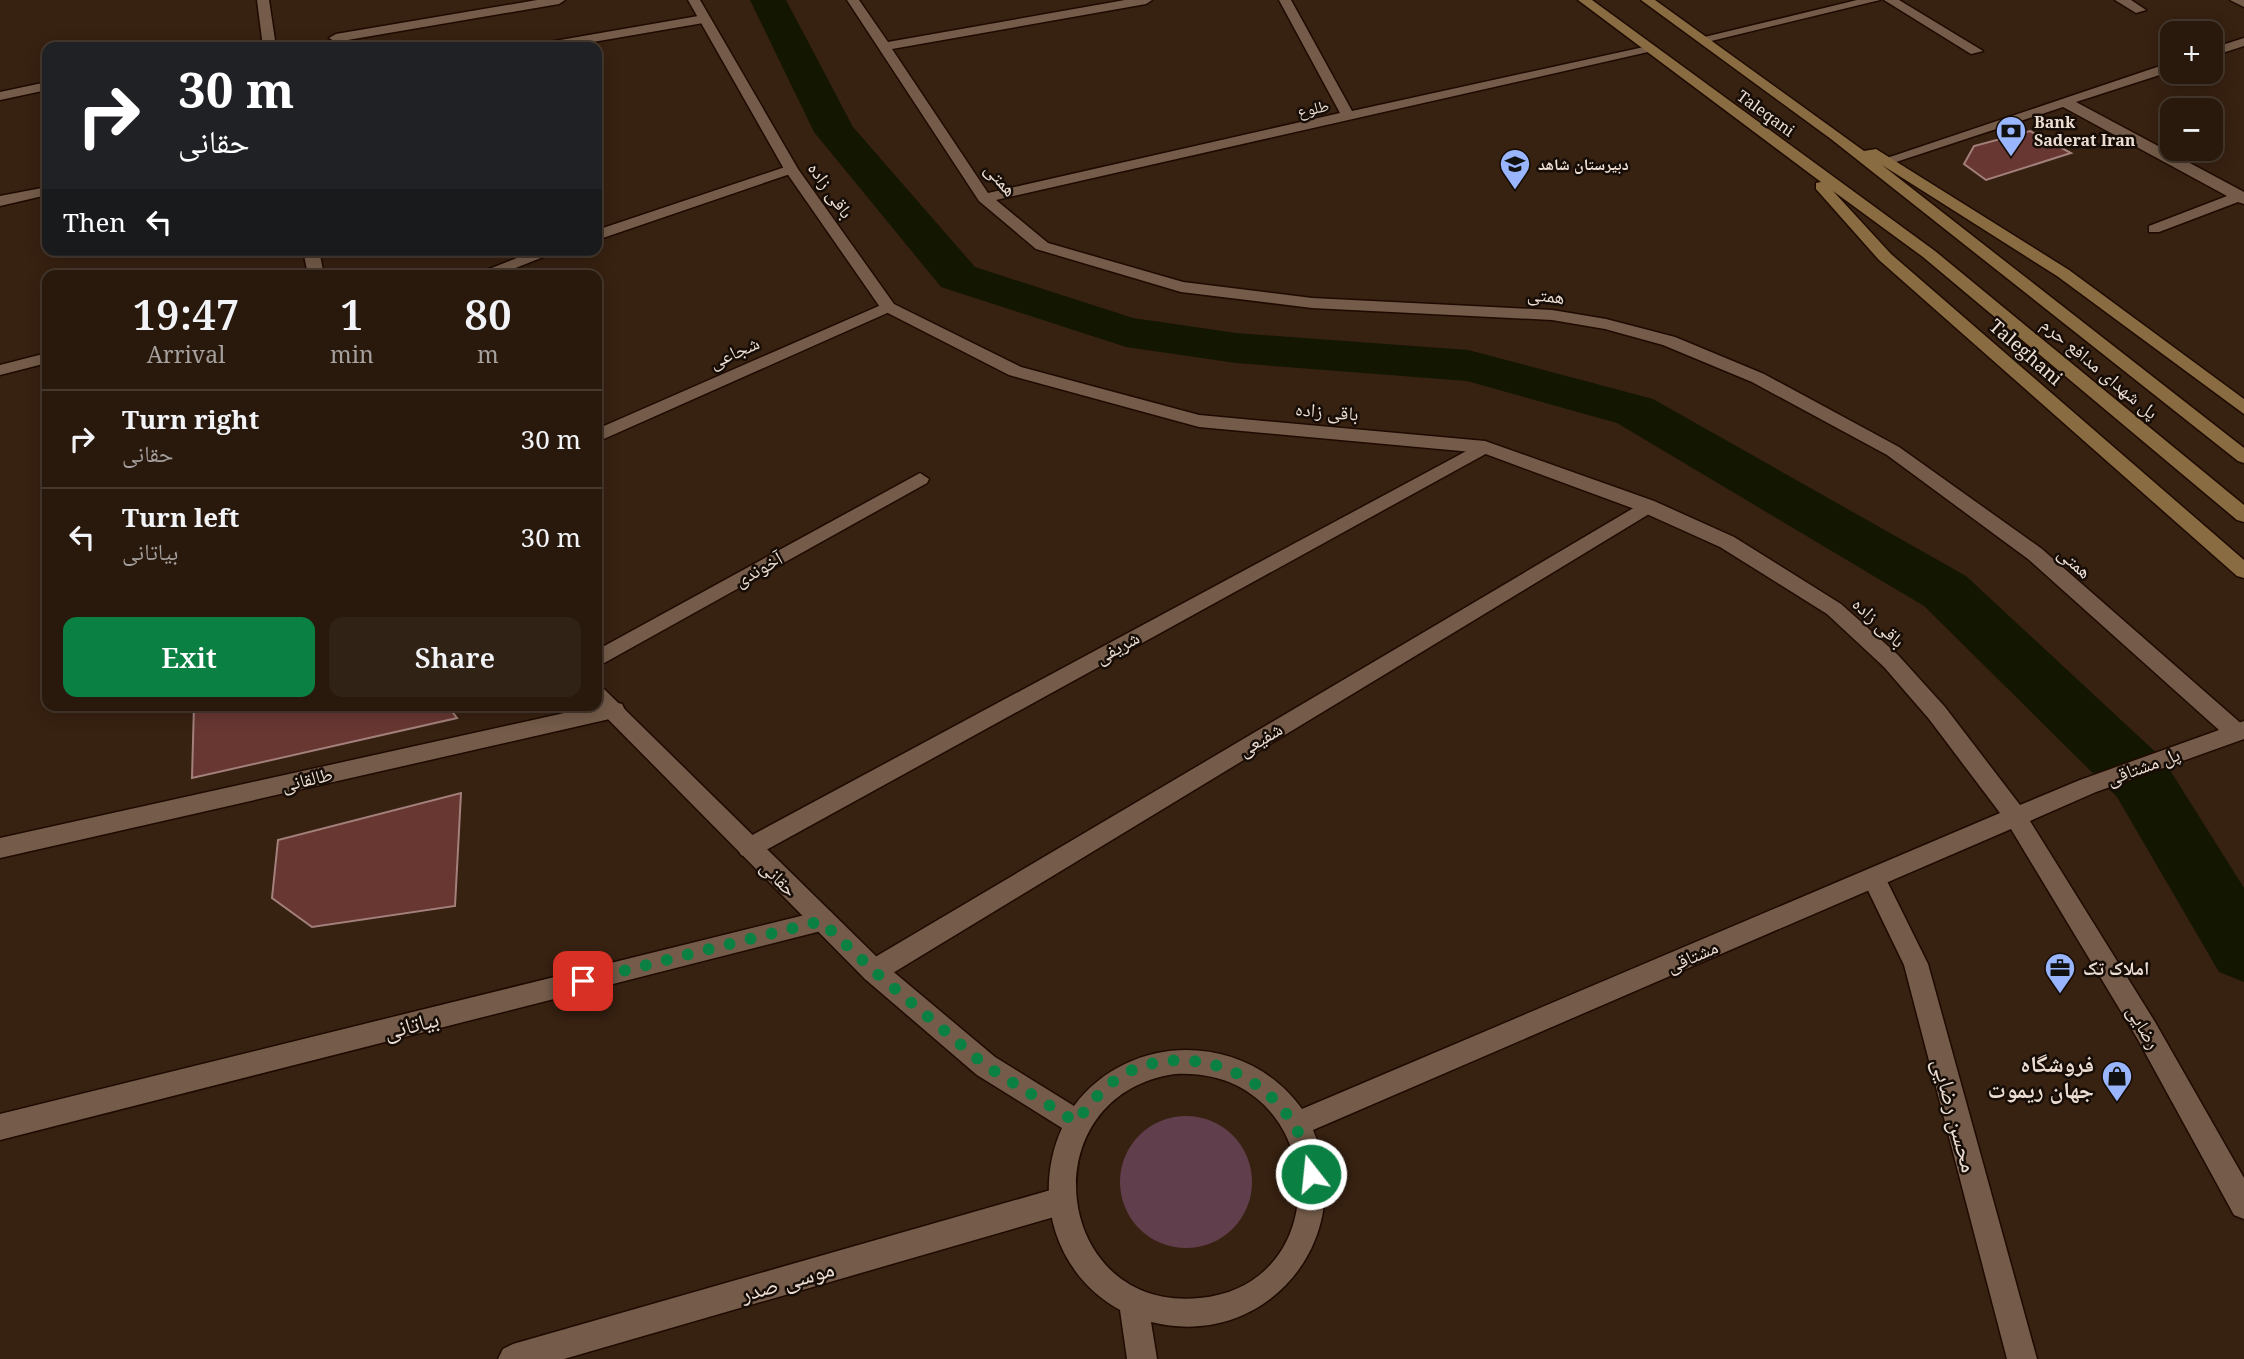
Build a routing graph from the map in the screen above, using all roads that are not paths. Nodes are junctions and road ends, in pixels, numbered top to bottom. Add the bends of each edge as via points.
1 (263, 0) edge
2 (559, 0) edge
3 (694, 0) edge
4 (853, 0) edge
5 (1146, 0) edge
6 (1285, 0) edge
7 (1584, 0) edge
8 (1647, 0) edge
9 (1874, 0) edge
10 (1890, 0) edge
11 (2121, 0) edge
12 (2236, 0) edge
13 (2244, 3) edge
14 (2140, 10) dead end
15 (704, 19) junction
16 (336, 38) dead end
17 (1703, 39) junction
18 (270, 42) edge
19 (572, 42) edge
20 (2244, 42) edge
21 (884, 47) junction
22 (1648, 48) junction
23 (2223, 49) edge
24 (1976, 51) dead end
25 (2160, 70) edge
26 (42, 87) edge
27 (0, 96) edge
28 (2065, 102) junction
29 (1349, 118) junction
30 (1836, 136) junction
31 (1792, 153) junction
32 (1888, 160) junction
33 (791, 169) junction
34 (42, 192) edge
35 (984, 198) junction
36 (2242, 198) edge
37 (0, 201) edge
38 (2154, 229) dead end
39 (602, 233) edge
40 (1972, 244) joint
41 (1928, 254) joint
42 (537, 256) edge
43 (496, 270) edge
44 (888, 307) junction
45 (42, 359) edge
46 (0, 370) edge
47 (2244, 408) edge
48 (602, 434) edge
49 (1485, 447) junction
50 (2244, 457) edge
51 (920, 479) dead end
52 (1647, 506) junction
53 (2244, 515) edge
54 (2244, 571) edge
55 (602, 656) edge
56 (605, 703) edge
57 (572, 711) edge
58 (2240, 732) edge
59 (2088, 786) joint
60 (2016, 817) junction
61 (0, 848) edge
62 (749, 848) junction
63 (1874, 878) junction
64 (821, 921) junction
65 (874, 971) junction
66 (1076, 1122) junction
67 (1295, 1125) junction
68 (0, 1127) edge
69 (1061, 1201) junction
70 (2244, 1205) edge
71 (1133, 1300) junction
72 (513, 1359) edge
73 (1142, 1359) edge
74 (2022, 1359) edge

1 - 18 street
2 - 16 street
3 - 15 street, باقی زاده
4 - 21 street, همتی
5 - 21 street
6 - 29 street
7 - 22 main road, Taleqani
8 - 17 main road, Taleqani
9 - 17 street
10 - 24 street
11 - 14 street
12 - 13 street
15 - 19 street
15 - 33 street, باقی زاده
17 - 30 main road, Taleqani
20 - 23 street
21 - 35 street, همتی
22 - 29 street, طلوع
22 - 31 main road, Taleqani
25 - 28 street
26 - 27 street
28 - 32 street
28 - 36 street
29 - 35 street, طلوع
30 - 32 main road
30 - 40 main road, Taleqani
31 - 41 main road, Taleqani
31 - 54 main road, Taleghani via 1885,257
32 - 47 main road via 2063,273
33 - 39 street
33 - 44 street, باقی زاده
34 - 37 street
35 - 58 street, همتی via 1042,246 1181,287 1312,303 1565,317 1669,341 1758,378 1893,452 2035,554
36 - 38 street
40 - 50 main road, پل شهدای مدافع حرم
41 - 53 main road, پل شهدای مدافع حرم
42 - 43 street
44 - 48 street, شجاعی
44 - 49 street, باقی زاده via 1015,371 1199,421
45 - 46 street
49 - 52 street, باقی زاده
49 - 62 street, شریفی
51 - 55 street, آخوندی
52 - 60 street, باقی زاده via 1727,542 1833,609 1891,661 1937,713
52 - 65 street, شفیعی
56 - 62 street, حقانی
57 - 61 street, طالقانی
58 - 59 street, پل مشتاقی
59 - 60 street, مشتاقی
60 - 63 street, مشتاقی
60 - 70 street, رضایی via 2146,1030
62 - 64 street, حقانی
63 - 67 street, مشتاقی
63 - 74 street, محسن رضایی via 1916,964
64 - 65 street, حقانی
64 - 68 street, بیاتانی
65 - 66 street, حقانی via 986,1066
66 - 67 street via 1098,1093 1129,1071 1166,1061 1203,1061 1240,1073 1272,1095
66 - 69 street via 1062,1160
67 - 71 street via 1311,1169 1314,1192 1309,1226 1293,1258 1270,1285 1240,1304 1204,1313 1167,1312
69 - 71 street via 1069,1231 1084,1258 1105,1282
69 - 72 street, موسی صدر
71 - 73 street

